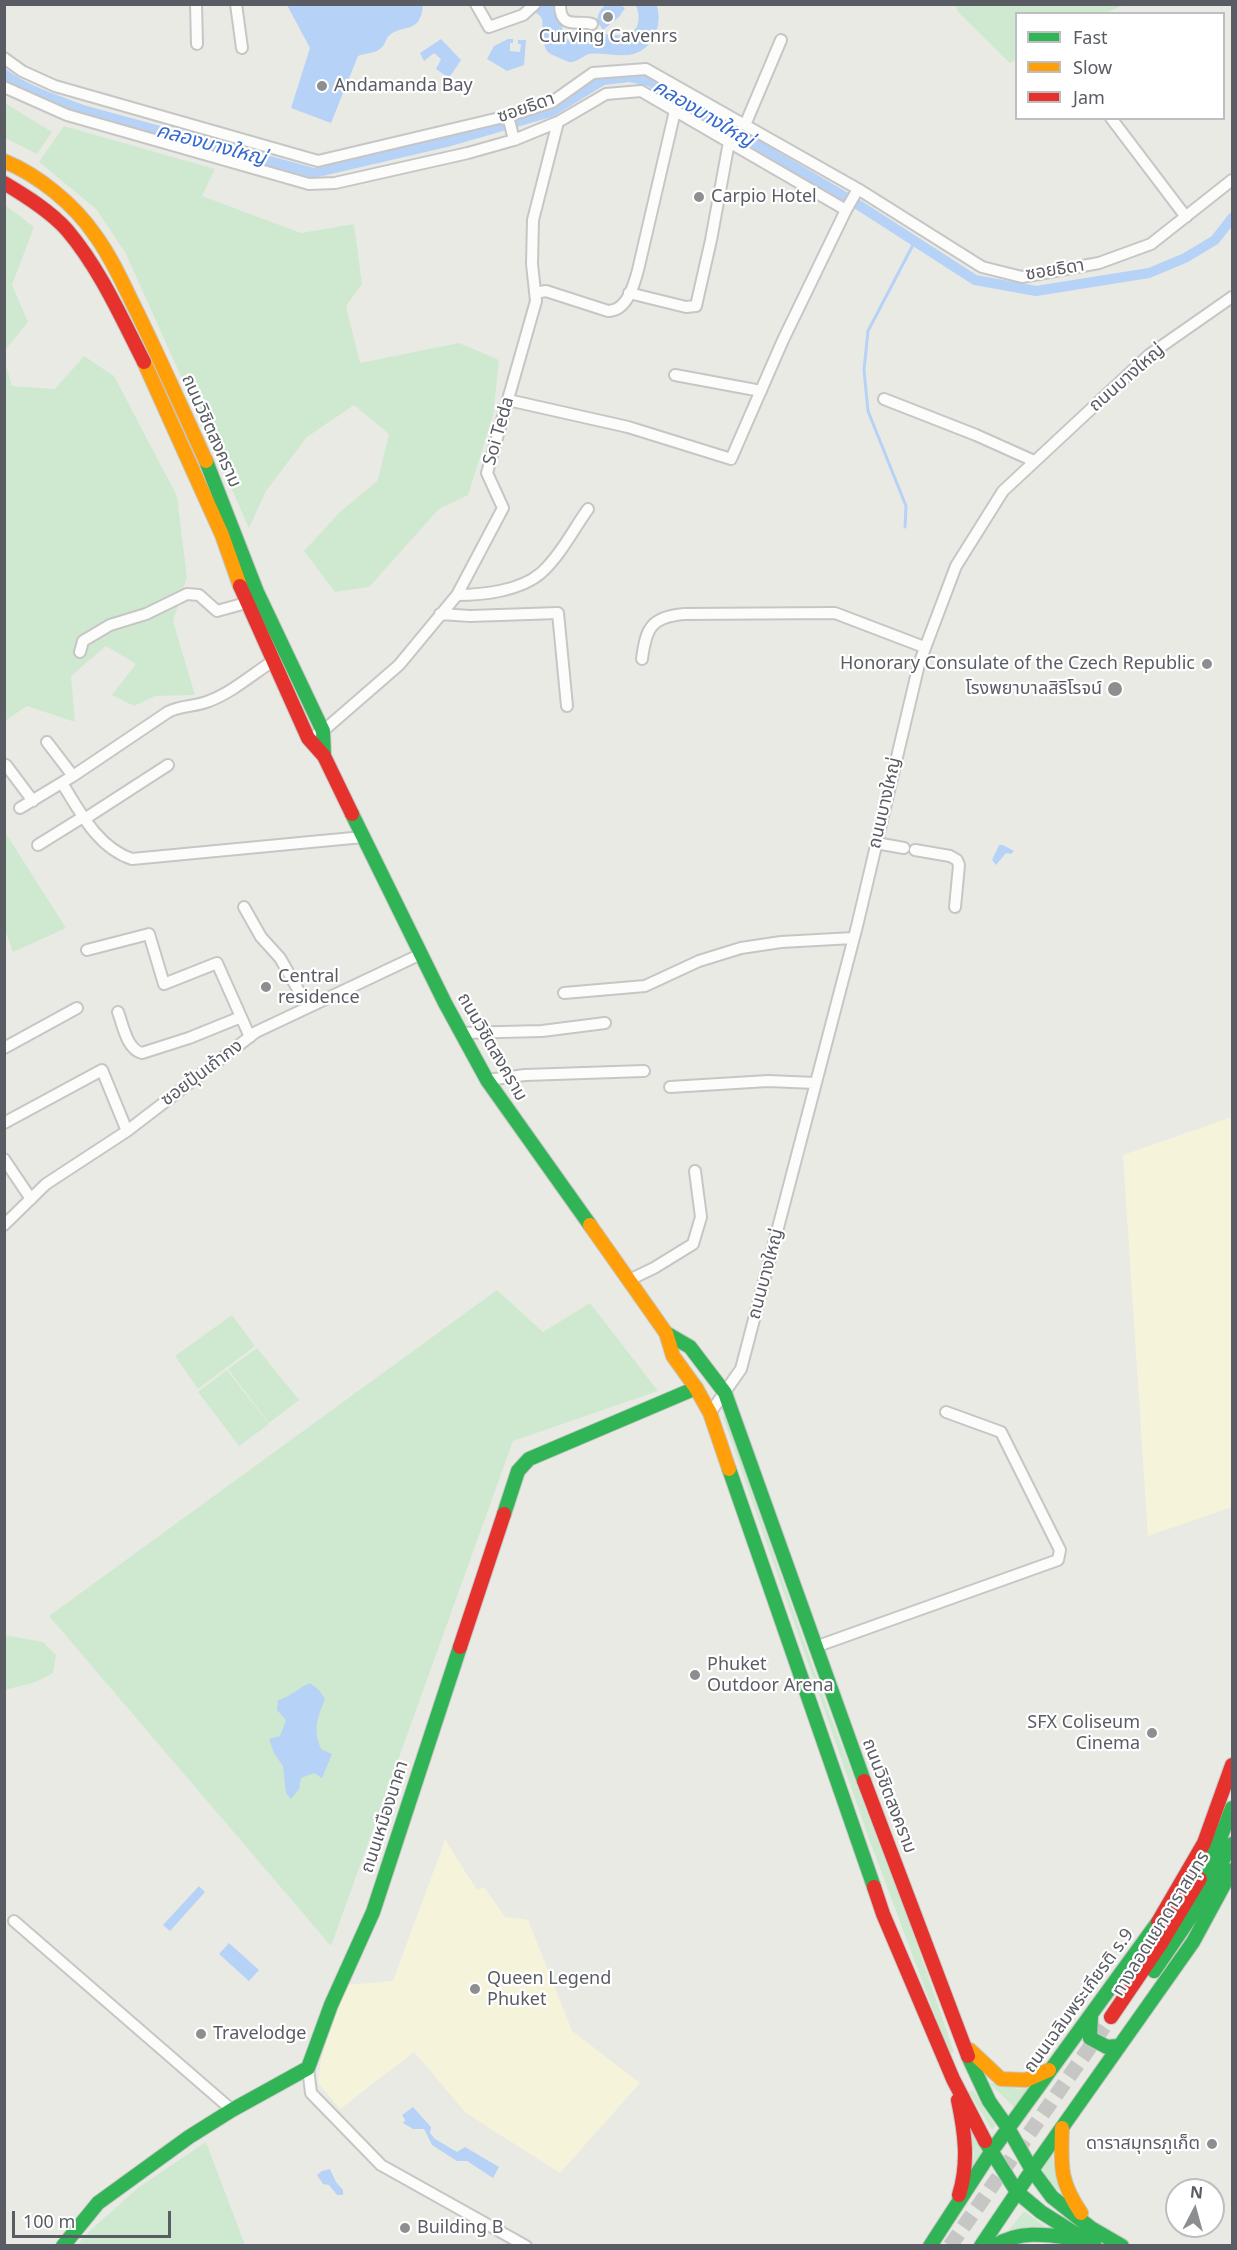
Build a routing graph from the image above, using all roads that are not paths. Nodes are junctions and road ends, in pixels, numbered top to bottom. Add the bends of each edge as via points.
1 (196, 4) edge
2 (236, 4) edge
3 (476, 4) edge
4 (535, 4) edge
5 (560, 4) edge
6 (592, 24) dead end
7 (781, 40) dead end
8 (197, 44) dead end
9 (242, 48) dead end
10 (4, 58) edge
11 (4, 87) edge
12 (675, 111) junction
13 (508, 116) junction
14 (1113, 120) edge
15 (558, 122) junction
16 (745, 125) junction
17 (514, 140) junction
18 (729, 142) junction
19 (4, 161) edge
20 (1233, 180) edge
21 (4, 183) edge
22 (858, 189) junction
23 (846, 210) junction
24 (1186, 217) junction
25 (535, 292) junction
26 (629, 293) junction
27 (1233, 297) edge
28 (675, 375) dead end
29 (761, 392) junction
30 (884, 399) dead end
31 (508, 400) junction
32 (1034, 461) junction
33 (588, 509) dead end
34 (457, 595) junction
35 (246, 603) junction
36 (440, 614) junction
37 (924, 647) junction
38 (80, 652) dead end
39 (642, 659) dead end
40 (273, 661) junction
41 (567, 706) dead end
42 (323, 731) junction
43 (308, 738) junction
44 (47, 742) dead end
45 (324, 756) junction
46 (6, 765) edge
47 (168, 765) dead end
48 (73, 776) junction
49 (62, 783) junction
50 (33, 801) junction
51 (20, 808) dead end
52 (85, 817) junction
53 (363, 837) junction
54 (876, 843) junction
55 (38, 845) dead end
56 (244, 907) dead end
57 (955, 907) dead end
58 (853, 938) junction
59 (87, 950) dead end
60 (421, 954) junction
61 (564, 993) dead end
62 (308, 1007) junction
63 (77, 1008) dead end
64 (118, 1012) dead end
65 (242, 1017) junction
66 (605, 1023) dead end
67 (461, 1033) junction
68 (250, 1037) junction
69 (4, 1048) edge
70 (644, 1071) dead end
71 (487, 1080) junction
72 (815, 1083) junction
73 (670, 1087) dead end
74 (4, 1123) edge
75 (127, 1131) junction
76 (4, 1159) edge
77 (695, 1170) dead end
78 (31, 1199) junction
79 (4, 1225) edge
80 (629, 1280) junction
81 (666, 1334) junction
82 (696, 1388) junction
83 (724, 1394) junction
84 (946, 1412) dead end
85 (710, 1413) junction
86 (815, 1647) junction
87 (1233, 1765) edge
88 (1233, 1808) edge
89 (1233, 1844) edge
90 (1233, 1870) edge
91 (14, 1921) dead end
92 (1091, 2016) junction
93 (960, 2039) junction
94 (1074, 2040) junction
95 (1118, 2046) junction
96 (971, 2063) junction
97 (308, 2068) junction
98 (951, 2076) junction
99 (232, 2110) junction
100 (1008, 2128) junction
101 (1062, 2128) junction
102 (991, 2151) junction
103 (1032, 2170) junction
104 (1017, 2192) junction
105 (950, 2217) junction
106 (1090, 2238) edge
107 (63, 2246) edge
108 (526, 2246) edge
109 (930, 2246) edge
110 (981, 2246) edge
111 (994, 2246) edge
112 (1122, 2246) edge

1 - 8 street
2 - 9 street
3 - 4 street via 489,27 523,15
5 - 6 street via 566,21
7 - 16 street
10 - 13 street, ซอยธิดา via 55,86 318,161
11 - 17 street via 67,114 309,184 334,183
12 - 15 street via 640,91 606,94
12 - 18 street
12 - 26 street via 640,262
13 - 16 street, ซอยธิดา via 552,102 593,73 646,69
13 - 17 street
14 - 24 street
15 - 17 street
15 - 25 street, Soi Teda via 533,220
16 - 22 street, ซอยธิดา
18 - 23 street
18 - 26 street via 696,306
19 - 42 main road, ถนนวิชิตสงคราม via 26,170 62,198 95,234 119,276 207,464 257,592
20 - 24 street, ซอยธิดา
21 - 35 main road, ถนนวิชิตสงคราม via 29,198 66,230 101,277 222,535
22 - 23 street
22 - 24 street, ซอยธิดา via 982,267 1022,277 1100,263 1151,244
23 - 29 street
25 - 26 street via 546,291 612,311 621,307
25 - 31 street, Soi Teda via 536,301
27 - 32 street, ถนนบางใหญ่ via 1149,355
28 - 29 street
29 - 31 street via 731,459 628,427
30 - 32 street
31 - 34 street, Soi Teda via 487,473 503,508
32 - 37 street, ถนนบางใหญ่ via 1003,491 956,566
33 - 34 street via 552,561 533,579 505,589
34 - 36 street, Soi Teda
35 - 38 street via 217,611 199,595 187,594 99,630 83,641
35 - 40 main road, ถนนวิชิตสงคราม
36 - 41 street via 558,613
36 - 42 street, Soi Teda via 399,665
37 - 39 street via 835,613 684,614 666,616 654,623 647,634
37 - 54 street, ถนนบางใหญ่
40 - 43 main road, ถนนวิชิตสงคราม
40 - 48 street via 216,698 176,707
42 - 43 street, Soi Teda
42 - 45 main road, ถนนวิชิตสงคราม
43 - 45 main road, ถนนวิชิตสงคราม
44 - 48 street
45 - 53 main road, ถนนวิชิตสงคราม
46 - 50 street
47 - 52 street
48 - 49 street
49 - 50 street
49 - 52 street
50 - 51 street
52 - 53 street via 98,837 119,855 132,859
52 - 55 street
53 - 60 main road, ถนนวิชิตสงคราม
54 - 57 street via 957,860
54 - 58 street, ถนนบางใหญ่
56 - 62 street
58 - 61 street via 741,948 645,986
58 - 72 street, ถนนบางใหญ่
59 - 65 street via 148,934 164,984 217,963
60 - 62 street, ซอยปุ้นเถ้ากง
60 - 67 main road, ถนนวิชิตสงคราม
62 - 68 street, ซอยปุ้นเถ้ากง
63 - 69 street
64 - 65 street via 130,1044 142,1053
65 - 68 street
66 - 67 street via 542,1031
67 - 71 main road, ถนนวิชิตสงคราม
68 - 75 street, ซอยปุ้นเถ้ากง
70 - 71 street
71 - 80 main road, ถนนวิชิตสงคราม
72 - 73 street via 768,1081
72 - 83 street, ถนนบางใหญ่ via 741,1369
74 - 75 street via 102,1070
75 - 78 street, ซอยปุ้นเถ้ากง via 46,1184
76 - 78 street
77 - 80 street via 701,1216 693,1244
78 - 79 street, ซอยปุ้นเถ้ากง
80 - 81 main road, ถนนวิชิตสงคราม
81 - 82 main road, ถนนวิชิตสงคราม via 673,1356
81 - 83 main road, ถนนวิชิตสงคราม via 690,1347
82 - 85 main road, ถนนวิชิตสงคราม
82 - 97 main road, ถนนเหมืองนาคา via 529,1459 518,1471 373,1912
83 - 85 street, ถนนบางใหญ่
83 - 86 main road, ถนนวิชิตสงคราม
84 - 86 street via 1001,1432 1060,1550 1058,1560
85 - 98 main road, ถนนวิชิตสงคราม via 883,1914
86 - 93 main road, ถนนวิชิตสงคราม
87 - 92 main road, ถนนเฉลิมพระเกียรติ ร.9 via 1204,1843 1161,1918
88 - 89 main road, ทางลอดแยกดาราสมุทร via 1198,1884 1115,2020 1190,1918
90 - 95 main road via 1193,1942
91 - 99 street
92 - 94 main road, ถนนเฉลิมพระเกียรติ ร.9
92 - 95 main road via 1090,2038 1107,2047
93 - 94 main road via 1001,2079 1013,2080 1047,2072
93 - 96 main road, ถนนวิชิตสงคราม
94 - 100 main road, ถนนเฉลิมพระเกียรติ ร.9
95 - 101 main road
96 - 98 main road
96 - 100 main road, ถนนวิชิตสงคราม via 989,2101
97 - 99 main road
97 - 108 street via 311,2093 381,2165
98 - 102 main road, ถนนวิชิตสงคราม
98 - 105 main road via 967,2151 963,2183
99 - 107 main road via 98,2204
100 - 102 main road, ถนนเฉลิมพระเกียรติ ร.9
100 - 103 main road, ถนนวิชิตสงคราม
101 - 103 main road
101 - 106 main road via 1064,2184
102 - 104 main road, ถนนวิชิตสงคราม
102 - 105 main road, ถนนเฉลิมพระเกียรติ ร.9
103 - 104 main road
103 - 106 main road, ถนนวิชิตสงคราม
104 - 106 main road, ถนนวิชิตสงคราม via 1041,2212
104 - 110 main road
105 - 109 main road, ถนนเฉลิมพระเกียรติ ร.9
106 - 111 main road via 1038,2234 1016,2236
106 - 112 main road, ถนนวิชิตสงคราม

